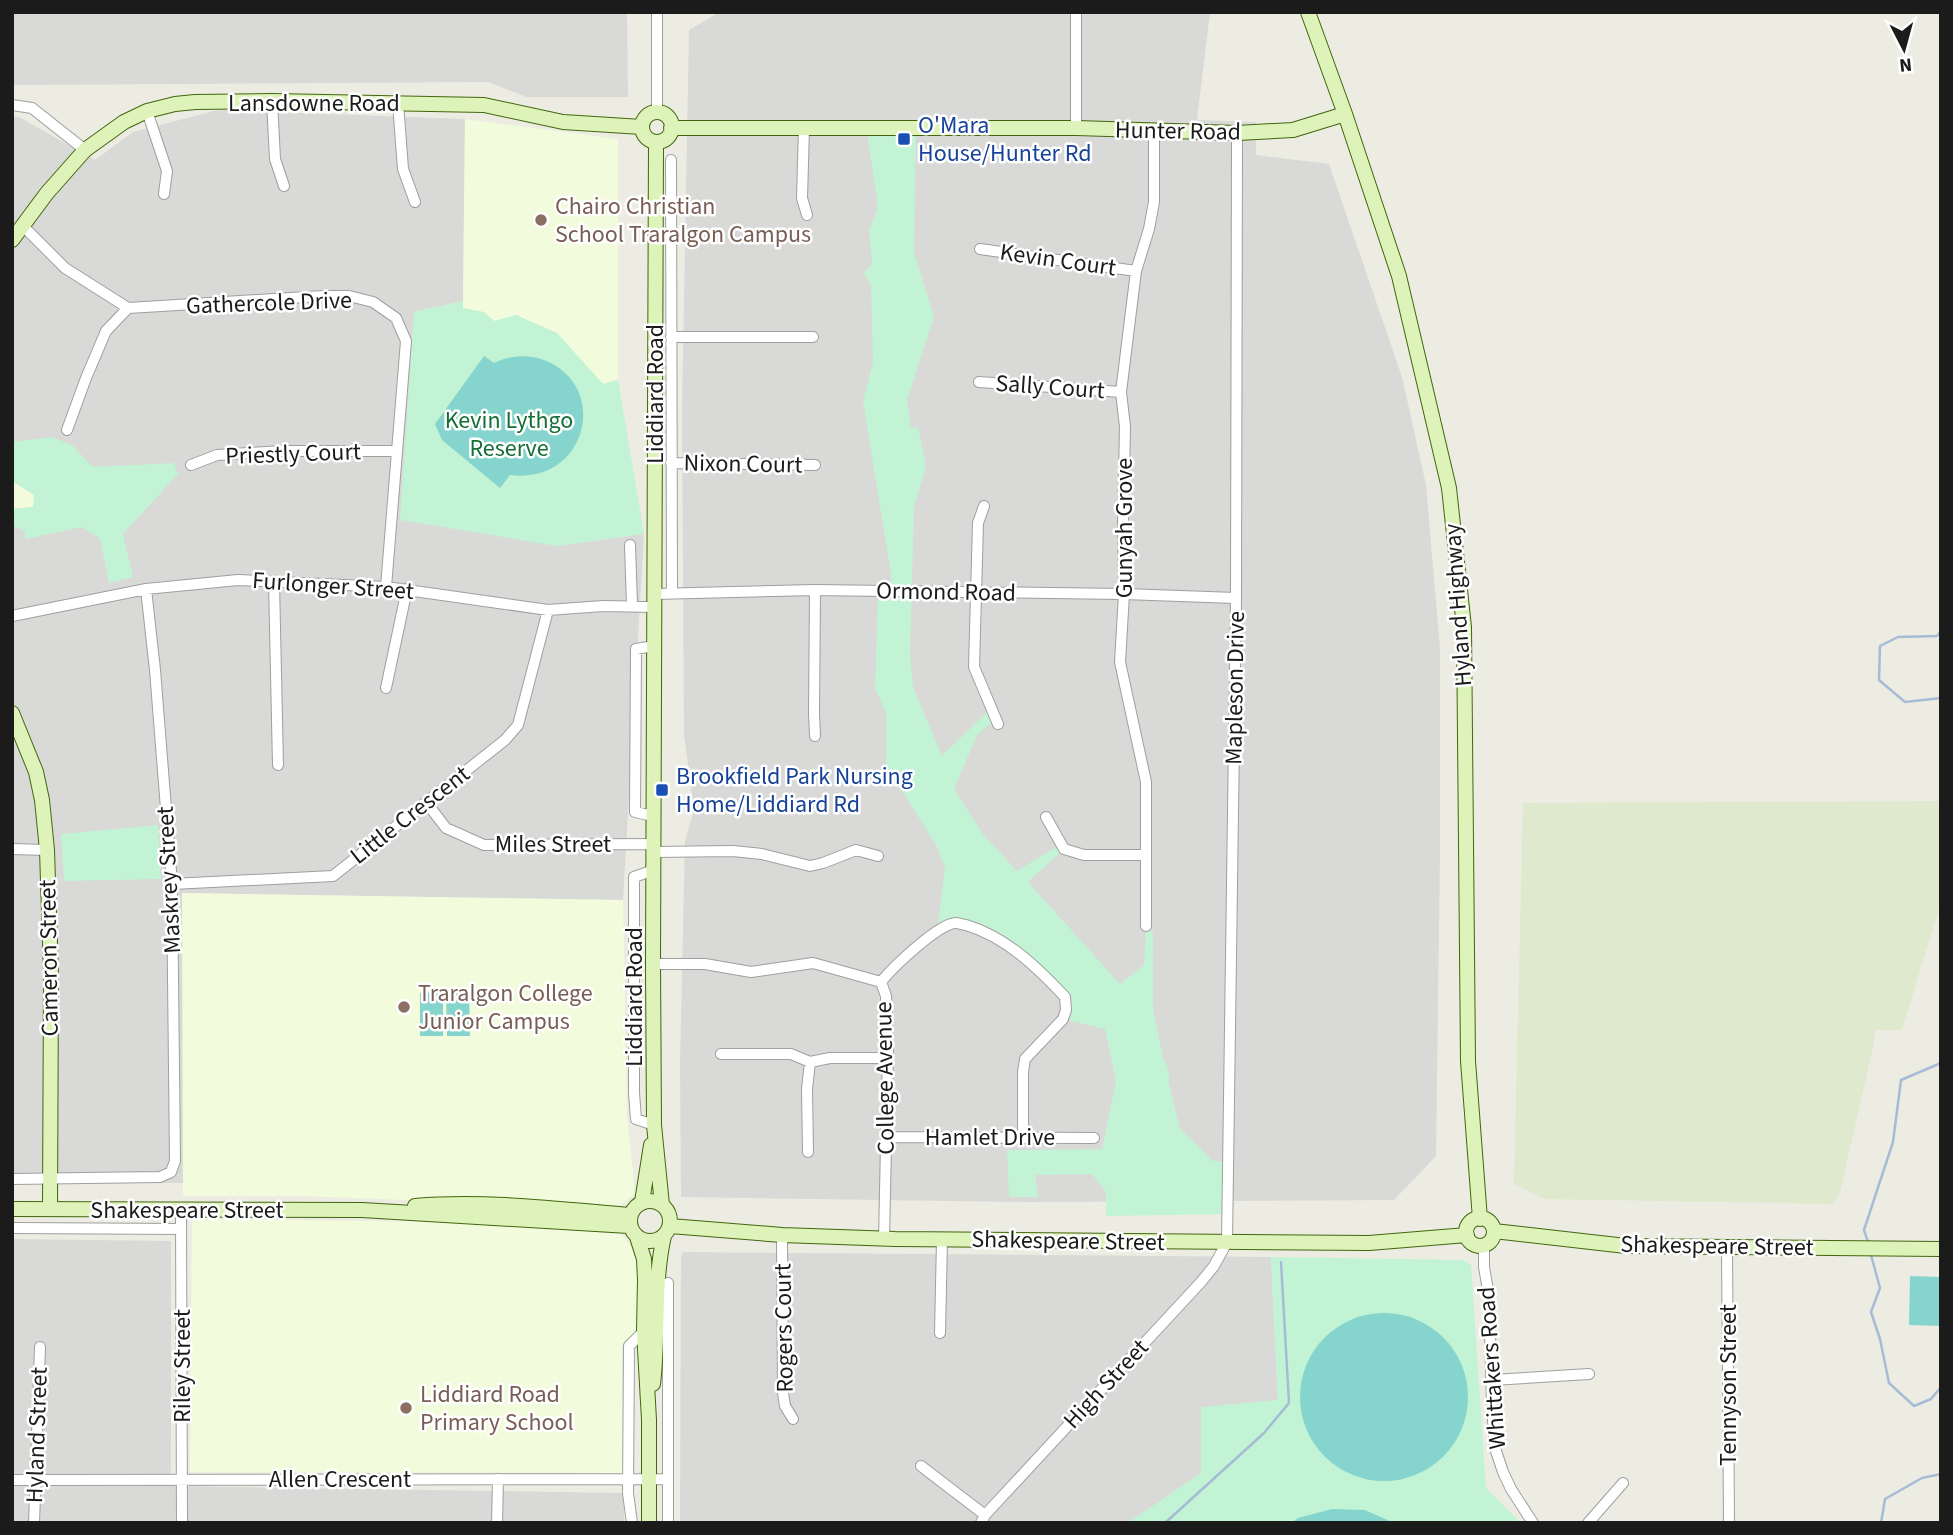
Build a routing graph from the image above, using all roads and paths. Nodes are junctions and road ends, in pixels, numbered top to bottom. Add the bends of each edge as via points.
1 (657, 12) edge
2 (1076, 12) edge
3 (1308, 12) edge
4 (272, 102) junction
5 (398, 103) junction
6 (12, 105) edge
7 (147, 111) junction
8 (657, 113) junction
9 (1345, 114) junction
10 (642, 127) junction
11 (804, 127) junction
12 (671, 128) junction
13 (1076, 128) junction
14 (1154, 130) junction
15 (1237, 133) junction
16 (656, 142) junction
17 (85, 150) junction
18 (671, 160) dead end
19 (284, 186) dead end
20 (164, 194) dead end
21 (415, 202) dead end
22 (807, 215) dead end
23 (22, 225) junction
24 (12, 240) edge
25 (980, 250) dead end
26 (1136, 271) junction
27 (128, 309) junction
28 (671, 337) junction
29 (813, 337) dead end
30 (979, 382) dead end
31 (1121, 392) junction
32 (67, 430) dead end
33 (397, 451) junction
34 (671, 463) junction
35 (191, 465) dead end
36 (815, 465) dead end
37 (984, 506) dead end
38 (630, 545) dead end
39 (274, 582) junction
40 (386, 587) junction
41 (146, 589) junction
42 (407, 589) junction
43 (815, 590) junction
44 (671, 592) junction
45 (975, 593) junction
46 (1124, 594) junction
47 (1236, 598) junction
48 (655, 601) junction
49 (632, 605) junction
50 (548, 610) junction
51 (12, 616) edge
52 (386, 688) dead end
53 (12, 713) edge
54 (998, 724) dead end
55 (816, 737) dead end
56 (278, 765) dead end
57 (426, 802) junction
58 (1046, 817) dead end
59 (654, 848) junction
60 (12, 849) edge
61 (47, 849) junction
62 (1146, 855) junction
63 (878, 856) dead end
64 (654, 870) junction
65 (172, 884) junction
66 (1146, 926) dead end
67 (653, 964) junction
68 (881, 982) junction
69 (721, 1054) dead end
70 (888, 1058) junction
71 (810, 1062) junction
72 (654, 1125) junction
73 (886, 1137) junction
74 (1023, 1137) junction
75 (1094, 1138) dead end
76 (808, 1152) dead end
77 (12, 1179) edge
78 (50, 1179) junction
79 (642, 1202) junction
80 (662, 1205) junction
81 (12, 1209) edge
82 (50, 1209) junction
83 (181, 1210) junction
84 (1480, 1219) junction
85 (632, 1226) junction
86 (12, 1228) edge
87 (181, 1229) junction
88 (667, 1231) junction
89 (1494, 1231) junction
90 (782, 1235) junction
91 (1467, 1235) junction
92 (884, 1239) junction
93 (942, 1240) junction
94 (1227, 1242) junction
95 (1483, 1246) junction
96 (1727, 1247) junction
97 (1941, 1249) edge
98 (668, 1283) dead end
99 (644, 1331) junction
100 (940, 1333) dead end
101 (40, 1347) dead end
102 (1589, 1374) dead end
103 (1492, 1380) junction
104 (793, 1419) dead end
105 (649, 1420) junction
106 (921, 1466) dead end
107 (12, 1479) edge
108 (182, 1479) junction
109 (498, 1479) junction
110 (629, 1479) junction
111 (649, 1479) junction
112 (668, 1479) junction
113 (36, 1480) junction
114 (1622, 1483) dead end
115 (983, 1519) edge
116 (34, 1523) edge
117 (182, 1523) edge
118 (498, 1523) edge
119 (632, 1523) edge
120 (649, 1523) edge
121 (668, 1523) edge
122 (1533, 1523) edge
123 (1588, 1523) edge
124 (1729, 1523) edge

1 - 8 street
2 - 13 street
3 - 9 street, Hyland Highway
4 - 5 street, Lansdowne Road
4 - 7 street, Lansdowne Road via 195,102
4 - 19 street via 275,159
5 - 10 street, Lansdowne Road via 484,105 564,122
5 - 21 street via 403,169
6 - 17 street via 32,108
7 - 17 street, Lansdowne Road
7 - 20 street via 167,171
8 - 10 street via 645,118
8 - 12 street via 669,119
9 - 15 street, Hunter Road via 1293,130
9 - 84 street, Hyland Highway via 1399,276 1449,488 1464,627 1468,1061
10 - 16 street via 648,139
11 - 12 street, Hunter Road
11 - 13 street, Hunter Road
11 - 22 street via 802,198
12 - 16 street via 668,136
13 - 14 street, Hunter Road
14 - 15 street, Hunter Road
14 - 26 street, Gunyah Grove via 1154,202
15 - 47 street, Mapleson Drive
16 - 48 street, Liddiard Road
17 - 23 street
18 - 28 street, Liddiard Road
23 - 24 street
23 - 27 street via 65,268
25 - 26 street, Kevin Court
26 - 31 street, Gunyah Grove
27 - 32 street via 106,331
27 - 33 street, Gathercole Drive via 323,296 373,302 396,318 406,341
28 - 29 street
28 - 34 street, Liddiard Road
30 - 31 street, Sally Court
31 - 46 street, Gunyah Grove
33 - 35 street, Priestly Court via 282,450 217,455
33 - 40 street, Gathercole Drive
34 - 36 street, Nixon Court
34 - 44 street, Liddiard Road
37 - 45 street via 978,523
38 - 49 street
39 - 40 street, Furlonger Street
39 - 41 street, Furlonger Street via 238,580
39 - 56 street
40 - 42 street, Furlonger Street
41 - 51 street, Furlonger Street
41 - 65 street, Maskrey Street
42 - 50 street, Furlonger Street
42 - 52 street
43 - 44 street, Ormond Road
43 - 45 street, Ormond Road
43 - 55 street
44 - 48 street, Ormond Road
45 - 46 street, Ormond Road
45 - 54 street via 974,667
46 - 47 street, Ormond Road
46 - 62 street, Gunyah Grove via 1120,662 1146,782
47 - 94 street, Mapleson Drive
48 - 49 street, Furlonger Street
48 - 59 street, Liddiard Road
49 - 50 street, Furlonger Street
50 - 57 street, Little Crescent via 518,725
53 - 61 street, Cameron Street via 36,772
57 - 59 street, Miles Street via 446,828 484,845
57 - 65 street, Little Crescent via 332,876
58 - 62 street via 1063,849 1084,855
59 - 63 street, Miles Street via 733,851 810,866 856,850
59 - 64 street, Liddiard Road
60 - 61 street
61 - 78 street, Cameron Street
62 - 66 street, Gunyah Grove
64 - 67 street, Liddiard Road
64 - 72 street, Liddiard Road via 634,877 634,1093 636,1119
65 - 78 street, Maskrey Street via 175,1161 171,1172 160,1177
67 - 68 street, College Avenue via 705,964 751,972 813,964
67 - 72 street, Liddiard Road
68 - 70 street, College Avenue via 886,996
68 - 74 street via 912,951 955,922 1005,943 1046,976 1065,997 1066,1010 1025,1059
69 - 71 street via 791,1054
70 - 71 street
70 - 73 street, College Avenue
71 - 76 street
72 - 79 street, Liddiard Road
72 - 80 street, Liddiard Road
73 - 74 street, Hamlet Drive
73 - 92 street, College Avenue
74 - 75 street, Hamlet Drive
77 - 78 street
78 - 82 street, Cameron Street
79 - 80 street
79 - 85 street via 636,1206
80 - 88 street via 670,1216
81 - 82 street, Shakespeare Street
82 - 83 street, Shakespeare Street
83 - 85 street, Shakespeare Street via 470,1205 549,1208
83 - 87 street, Riley Street
84 - 89 street via 1489,1222
84 - 91 street via 1470,1223
85 - 88 street via 650,1242
85 - 99 street via 643,1259
86 - 87 street, Shakespeare Street
87 - 108 street, Riley Street
88 - 90 street, Shakespeare Street
88 - 105 street via 658,1265 656,1360
89 - 95 street
89 - 96 street, Shakespeare Street via 1626,1245
90 - 92 street, Shakespeare Street
90 - 104 street, Rogers Court via 783,1393
91 - 94 street, Shakespeare Street via 1369,1243
91 - 95 street via 1475,1245
92 - 93 street, Shakespeare Street
93 - 94 street, Shakespeare Street
93 - 100 street
94 - 115 street, High Street via 1201,1282
95 - 103 street, Whittakers Road
96 - 97 street, Shakespeare Street
96 - 124 street, Tennyson Street
98 - 112 street
99 - 105 street
99 - 110 street via 629,1346
101 - 113 street, Hyland Street
102 - 103 street
103 - 122 street, Whittakers Road via 1495,1448 1507,1480
105 - 111 street
106 - 115 street
107 - 113 street, Allen Crescent
108 - 109 street, Allen Crescent
108 - 113 street, Allen Crescent
108 - 117 street, Riley Street
109 - 110 street, Allen Crescent
109 - 118 street
110 - 111 street, Allen Crescent
110 - 119 street
111 - 112 street, Allen Crescent
111 - 120 street
112 - 121 street
113 - 116 street, Hyland Street
114 - 123 street

